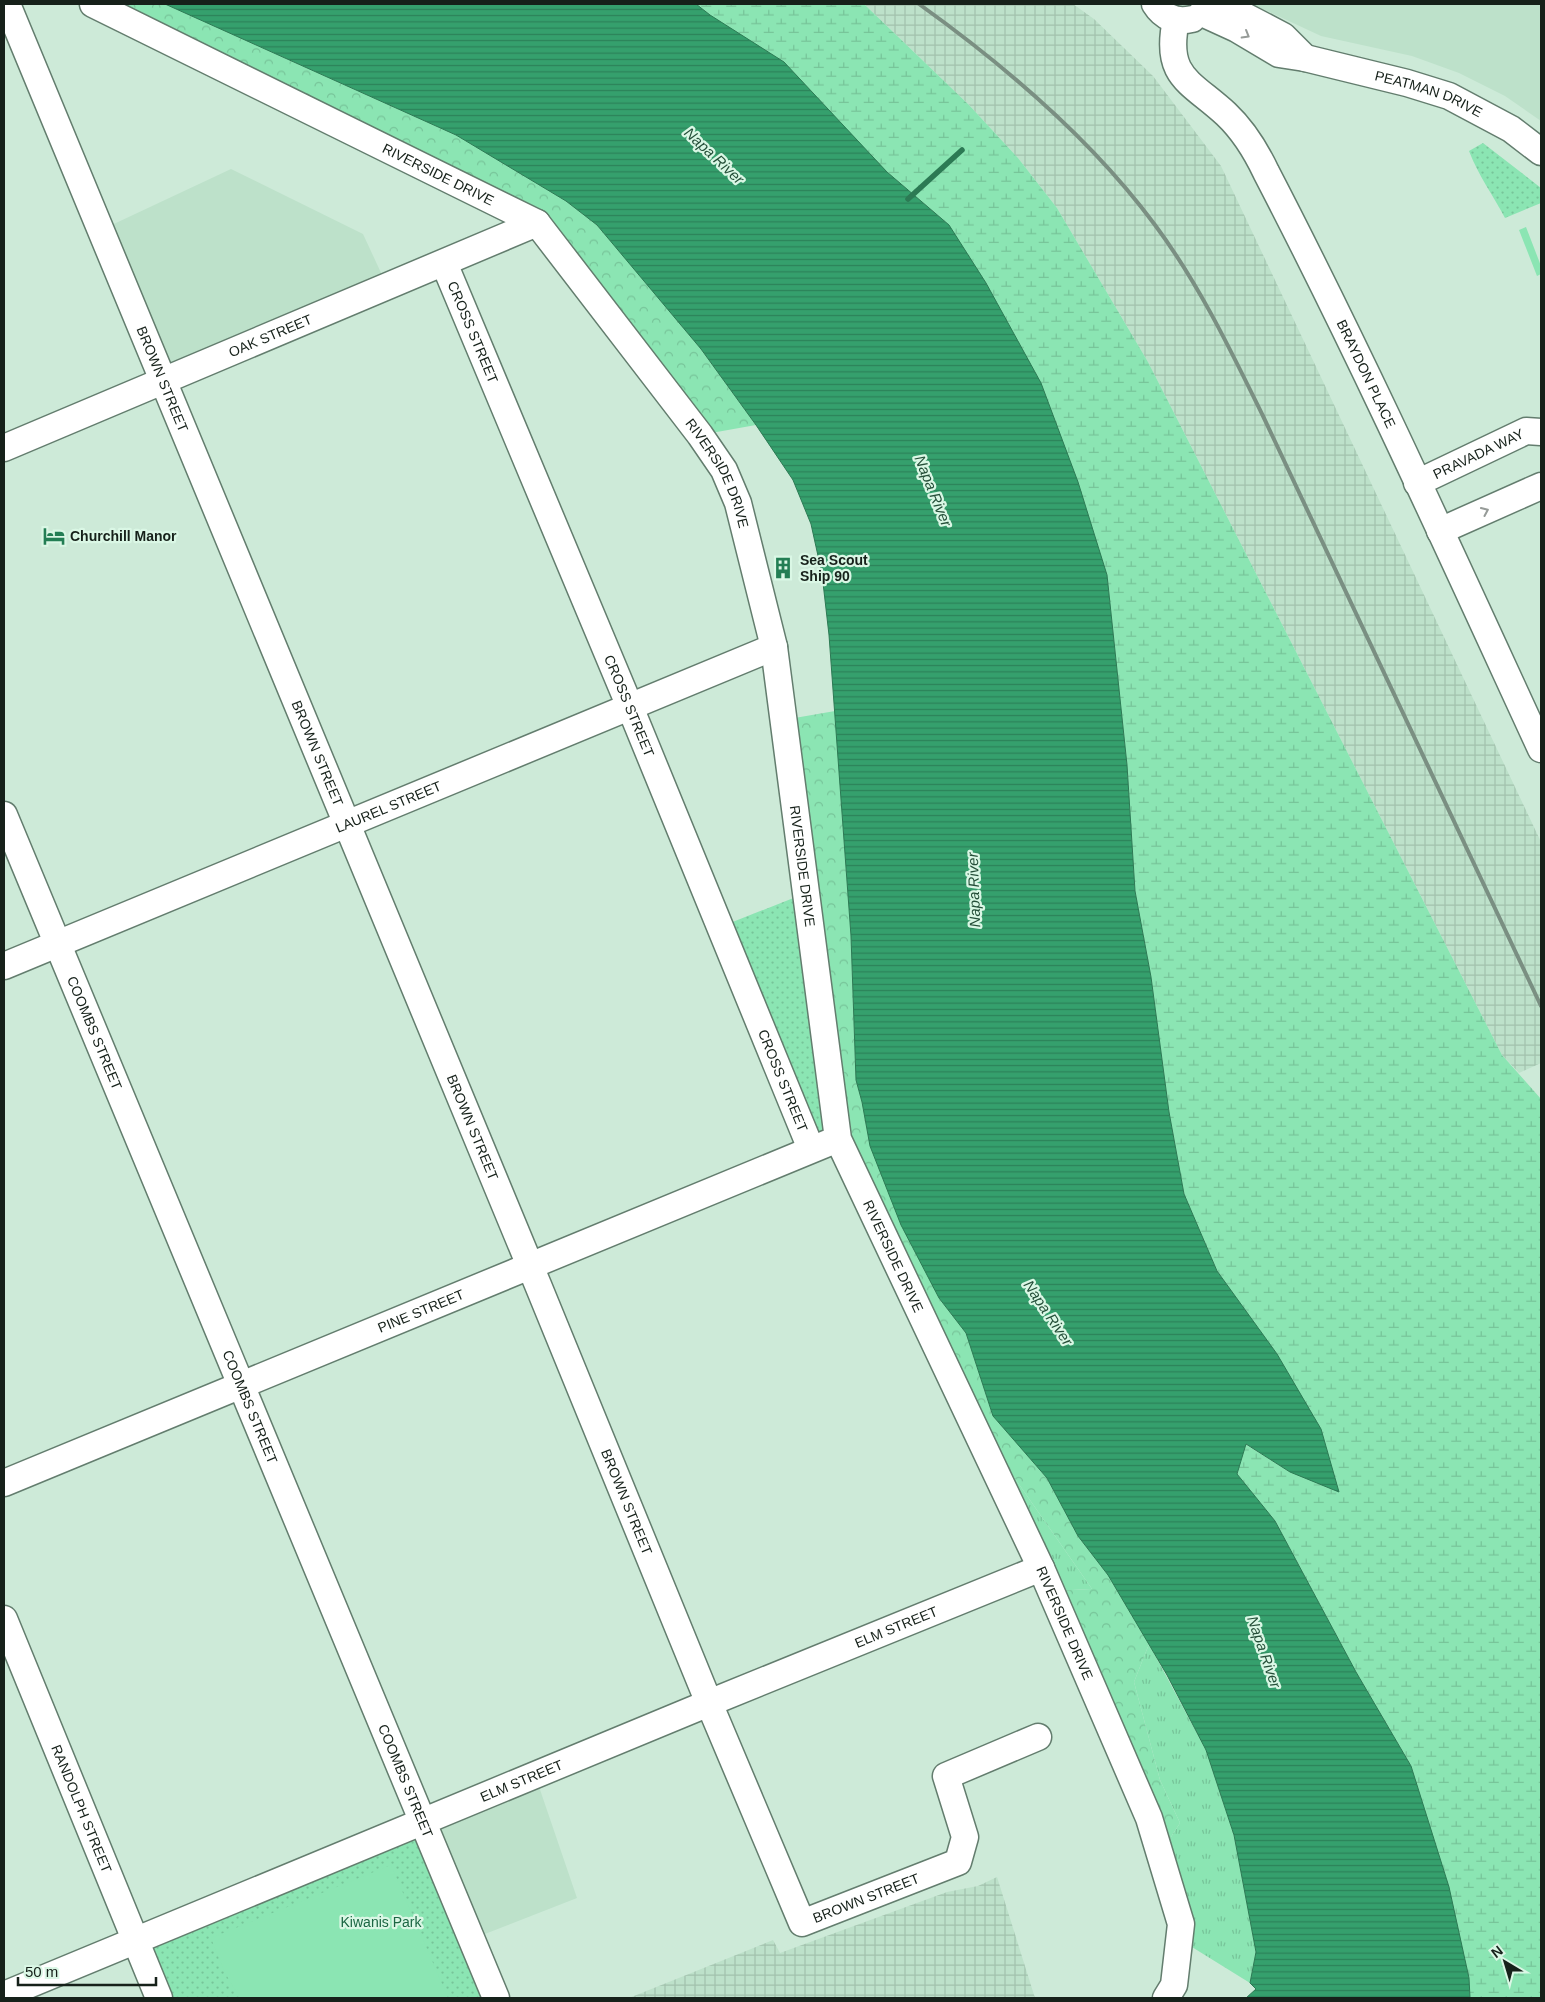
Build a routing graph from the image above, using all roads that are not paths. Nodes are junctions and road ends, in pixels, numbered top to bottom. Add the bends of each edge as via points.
1 (7, 4) edge
2 (92, 4) edge
3 (1155, 4) edge
4 (1228, 4) edge
5 (1205, 8) edge
6 (1176, 20) junction
7 (1305, 58) junction
8 (1541, 152) edge
9 (537, 223) junction
10 (444, 263) junction
11 (164, 382) junction
12 (1541, 432) edge
13 (4, 448) edge
14 (1417, 483) junction
15 (1541, 486) edge
16 (1440, 531) junction
17 (774, 647) junction
18 (630, 707) junction
19 (1541, 750) edge
20 (4, 815) edge
21 (346, 824) junction
22 (58, 943) junction
23 (4, 966) edge
24 (838, 1139) junction
25 (811, 1149) junction
26 (530, 1266) junction
27 (241, 1384) junction
28 (4, 1483) edge
29 (1041, 1568) junction
30 (4, 1619) edge
31 (708, 1703) junction
32 (1038, 1737) dead end
33 (424, 1822) junction
34 (135, 1941) junction
35 (4, 1995) edge
36 (159, 1998) edge
37 (496, 1998) edge
38 (1166, 1998) edge

1 - 11 street, BROWN STREET
2 - 9 street, RIVERSIDE DRIVE
3 - 6 street via 1164,15
4 - 7 street via 1283,36
5 - 6 street via 1190,20
5 -> 7 street, PEATMAN DRIVE via 1279,54
6 - 14 street, BRAYDON PLACE via 1172,40 1176,65 1189,84 1236,125 1262,163
7 - 8 street, PEATMAN DRIVE via 1449,96 1511,128
9 - 10 street, OAK STREET
9 - 17 street, RIVERSIDE DRIVE via 724,470 738,502
10 - 11 street, OAK STREET
10 - 18 street, CROSS STREET
11 - 13 street, OAK STREET
11 - 21 street, BROWN STREET
12 - 14 street, PRAVADA WAY via 1526,431
14 - 16 street, BRAYDON PLACE
16 -> 15 street
16 - 19 street, BRAYDON PLACE
17 - 18 street, LAUREL STREET
17 - 24 street, RIVERSIDE DRIVE
18 - 21 street, LAUREL STREET
18 - 25 street, CROSS STREET
20 - 22 street, COOMBS STREET
21 - 22 street, LAUREL STREET
21 - 26 street, BROWN STREET
22 - 23 street, LAUREL STREET
22 - 27 street, COOMBS STREET
24 - 25 street, PINE STREET
24 - 29 street, RIVERSIDE DRIVE
25 - 26 street, PINE STREET
26 - 27 street, PINE STREET
26 - 31 street, BROWN STREET
27 - 28 street, PINE STREET
27 - 33 street, COOMBS STREET
29 - 31 street, ELM STREET
29 - 38 street, RIVERSIDE DRIVE via 1149,1818 1181,1924 1174,1985
30 - 34 street, RANDOLPH STREET
31 - 32 street, BROWN STREET via 802,1923 958,1862 965,1837 946,1776
31 - 33 street, ELM STREET
33 - 34 street, ELM STREET
33 - 37 street, COOMBS STREET
34 - 35 street, ELM STREET
34 - 36 street, RANDOLPH STREET

